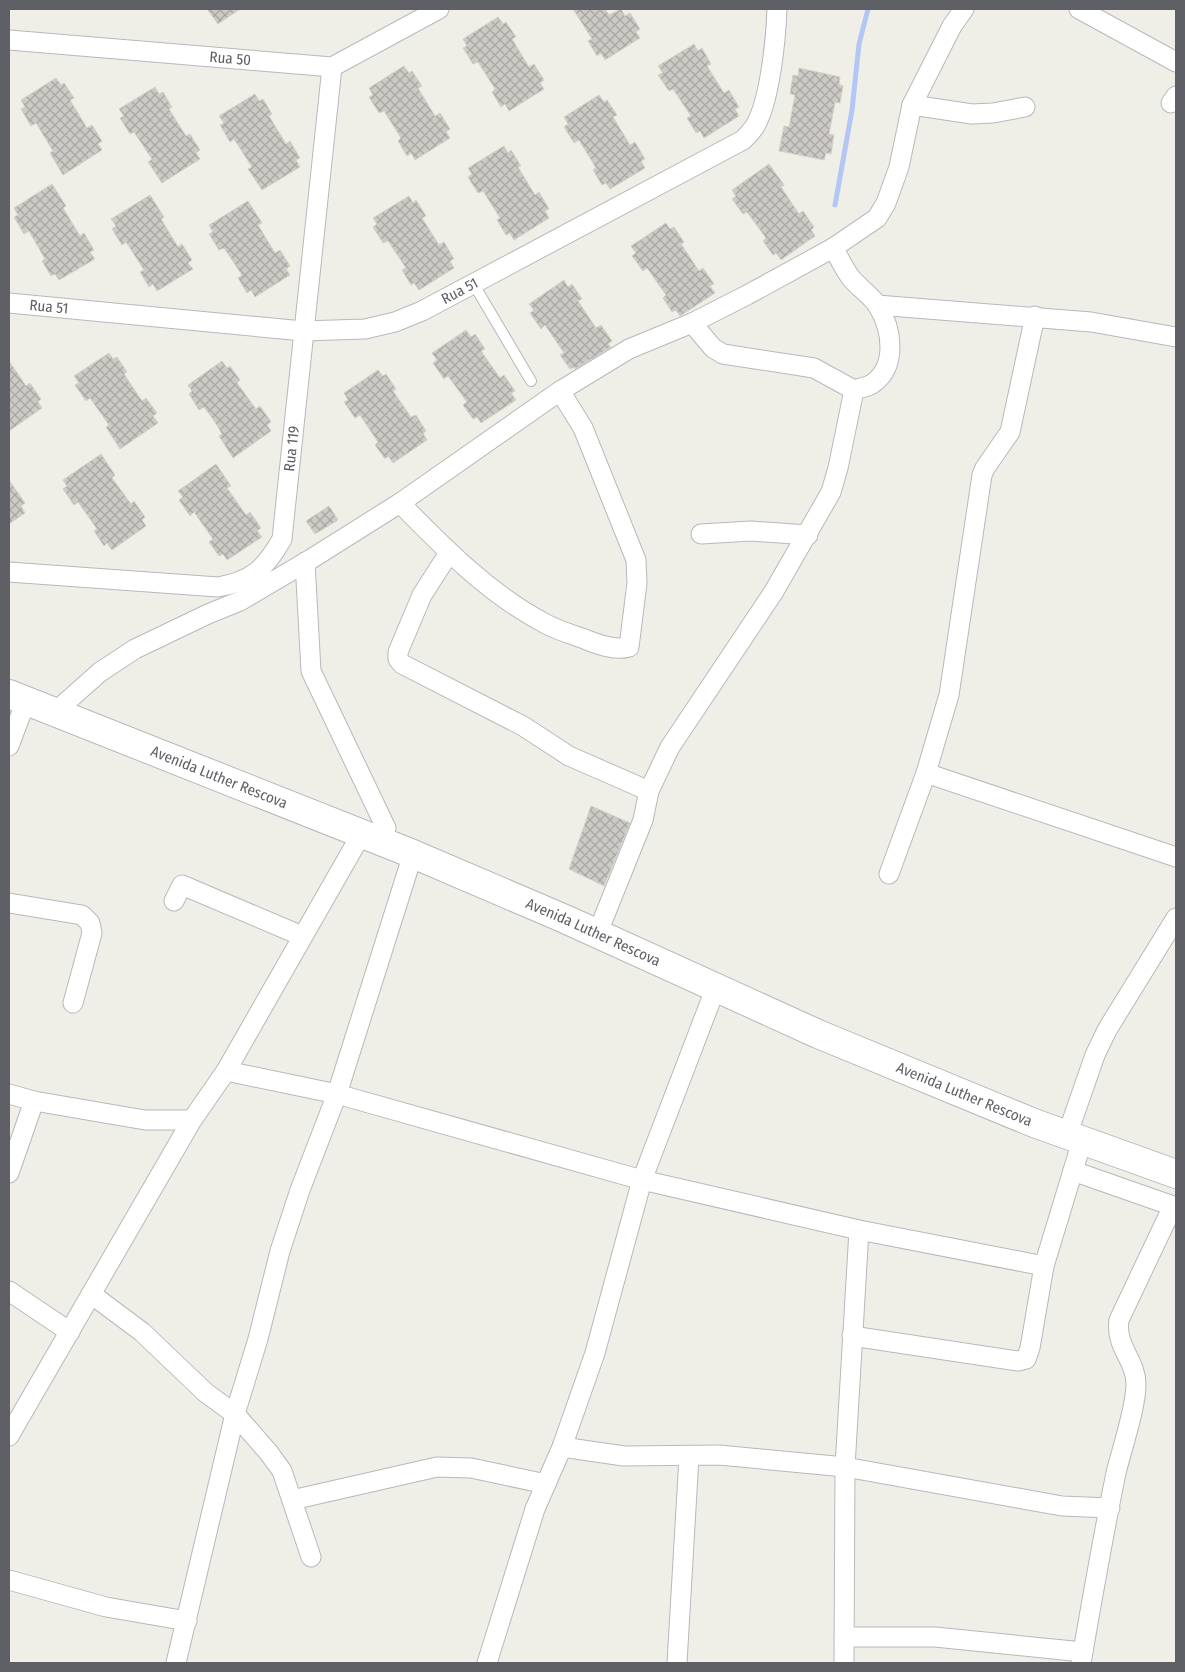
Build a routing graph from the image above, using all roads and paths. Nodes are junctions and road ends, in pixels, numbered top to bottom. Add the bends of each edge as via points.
1 (439, 9) edge
2 (777, 9) edge
3 (964, 9) edge
4 (1079, 9) edge
5 (9, 40) edge
6 (1176, 62) edge
7 (332, 67) junction
8 (912, 105) junction
9 (1025, 107) dead end
10 (833, 248) junction
11 (473, 283) junction
12 (9, 302) edge
13 (877, 305) junction
14 (1035, 316) junction
15 (692, 323) junction
16 (304, 331) junction
17 (1176, 337) edge
18 (530, 381) dead end
19 (854, 390) junction
20 (560, 391) junction
21 (400, 503) junction
22 (701, 534) dead end
23 (808, 535) junction
24 (449, 554) junction
25 (305, 562) junction
26 (9, 572) edge
27 (15, 692) edge
28 (64, 704) junction
29 (9, 746) edge
30 (926, 773) junction
31 (649, 791) junction
32 (374, 831) junction
33 (413, 854) junction
34 (1176, 857) edge
35 (889, 874) dead end
36 (174, 901) dead end
37 (9, 903) edge
38 (602, 922) junction
39 (1173, 929) edge
40 (302, 936) junction
41 (716, 987) junction
42 (73, 1004) dead end
43 (226, 1071) junction
44 (9, 1094) edge
45 (337, 1094) junction
46 (34, 1102) junction
47 (192, 1120) junction
48 (1077, 1131) junction
49 (1176, 1155) edge
50 (1073, 1171) junction
51 (9, 1173) edge
52 (1176, 1174) edge
53 (642, 1180) junction
54 (1174, 1207) edge
55 (860, 1230) junction
56 (1044, 1266) junction
57 (9, 1291) edge
58 (91, 1294) junction
59 (70, 1332) junction
60 (852, 1336) junction
61 (235, 1414) junction
62 (9, 1436) edge
63 (562, 1447) junction
64 (689, 1457) junction
65 (845, 1467) junction
66 (546, 1484) junction
67 (292, 1500) junction
68 (1110, 1508) junction
69 (311, 1557) dead end
70 (9, 1580) edge
71 (187, 1621) junction
72 (844, 1637) junction
73 (1082, 1658) edge
74 (176, 1663) edge
75 (487, 1663) edge
76 (677, 1663) edge
77 (844, 1663) edge

1 - 7 street
2 - 11 street, Rua 51 via 770,75 761,114 742,140
3 - 8 street
4 - 6 street
5 - 7 street, Rua 50
7 - 16 street, Rua 119
8 - 9 street via 972,114
8 - 10 street via 899,167 886,203 877,218
10 - 13 street via 850,277
10 - 15 street
11 - 16 street, Rua 51 via 395,322 365,329
11 - 18 lane
12 - 16 street, Rua 51
13 - 14 street
13 - 19 street via 888,328 891,348 888,361 882,375 871,384
14 - 17 street
14 - 30 street via 1010,432 982,475 949,695
15 - 19 street via 713,348 723,354 814,368
15 - 20 street via 630,349
16 - 26 street, Rua 119 via 282,539 272,558 257,572 241,584 218,587
19 - 23 street via 831,492
20 - 21 street
20 - 24 street via 583,428 636,560 635,608 629,647 597,644 546,624 504,597
21 - 24 street
21 - 25 street
22 - 23 street via 751,531
23 - 31 street via 670,747
24 - 31 street via 422,594 398,652 402,664 523,726 570,756
25 - 28 street via 240,601 135,648 100,672
25 - 32 street via 311,671
27 - 28 main road, Avenida Luther Rescova
27 - 29 street
27 - 32 main road, Avenida Luther Rescova
28 - 32 main road, Avenida Luther Rescova
30 - 34 street
30 - 35 street
31 - 38 street via 643,820
32 - 33 main road, Avenida Luther Rescova
32 - 38 main road, Avenida Luther Rescova
32 - 40 street
33 - 41 main road, Avenida Luther Rescova
33 - 45 street
36 - 40 street via 182,884
37 - 42 street via 82,915 90,923 92,933
38 - 48 main road, Avenida Luther Rescova
39 - 48 street via 1107,1030 1096,1055
40 - 43 street
41 - 48 main road, Avenida Luther Rescova via 818,1034
41 - 53 street
43 - 45 street
43 - 47 street
44 - 46 street
45 - 53 street
45 - 61 street via 300,1190
46 - 47 street via 145,1120
46 - 51 street
47 - 58 street
48 - 49 main road, Avenida Luther Rescova
48 - 50 street
48 - 52 main road, Avenida Luther Rescova
50 - 54 street
50 - 56 street
53 - 55 street
53 - 63 street via 596,1353
54 - 68 street via 1119,1320 1117,1331 1136,1385
55 - 56 street
55 - 60 street
56 - 60 street via 1026,1360
57 - 59 street
58 - 59 street
58 - 61 street via 142,1332 206,1393
59 - 62 street
60 - 65 street
61 - 67 street via 282,1471
61 - 71 street
63 - 64 street via 624,1456
63 - 66 street
64 - 65 street via 719,1455
64 - 76 street
65 - 68 street via 1062,1506
65 - 72 street
66 - 67 street via 471,1468 437,1467
66 - 75 street
67 - 69 street
68 - 73 street
70 - 71 street via 106,1607
71 - 74 street
72 - 73 street via 935,1637
72 - 77 street

